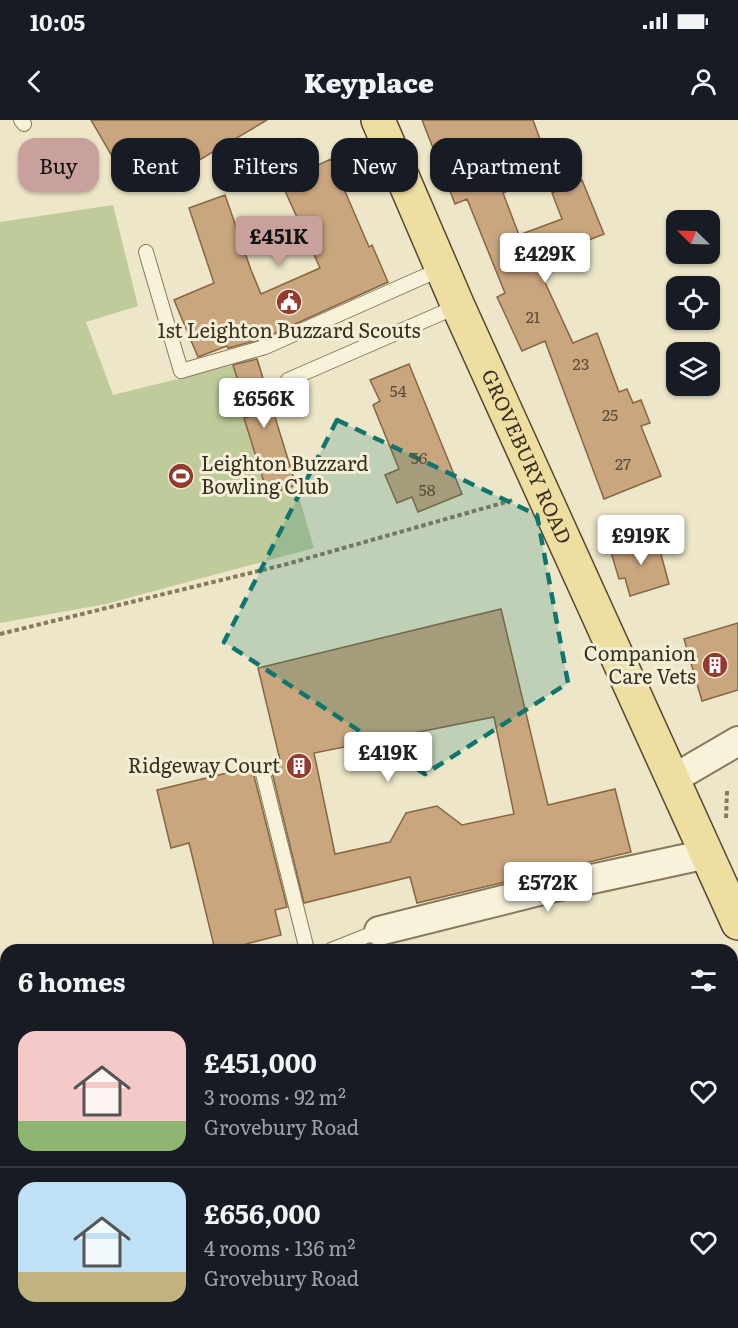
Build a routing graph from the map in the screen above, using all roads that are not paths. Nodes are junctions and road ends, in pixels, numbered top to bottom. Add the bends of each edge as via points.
1 (378, 120) edge
2 (146, 252) dead end
3 (441, 269) junction
4 (458, 306) junction
5 (288, 380) dead end
6 (738, 741) edge
7 (263, 774) dead end
8 (673, 779) junction
9 (707, 854) junction
10 (738, 923) edge
11 (379, 931) joint
12 (306, 944) edge
13 (346, 944) edge

1 - 3 main road, GROVEBURY ROAD
2 - 3 lane via 181,371 265,347
3 - 4 main road, GROVEBURY ROAD
4 - 5 lane
4 - 8 main road, GROVEBURY ROAD
6 - 8 street
7 - 12 lane
8 - 9 main road, GROVEBURY ROAD
9 - 10 main road, GROVEBURY ROAD
9 - 11 street
11 - 13 lane

